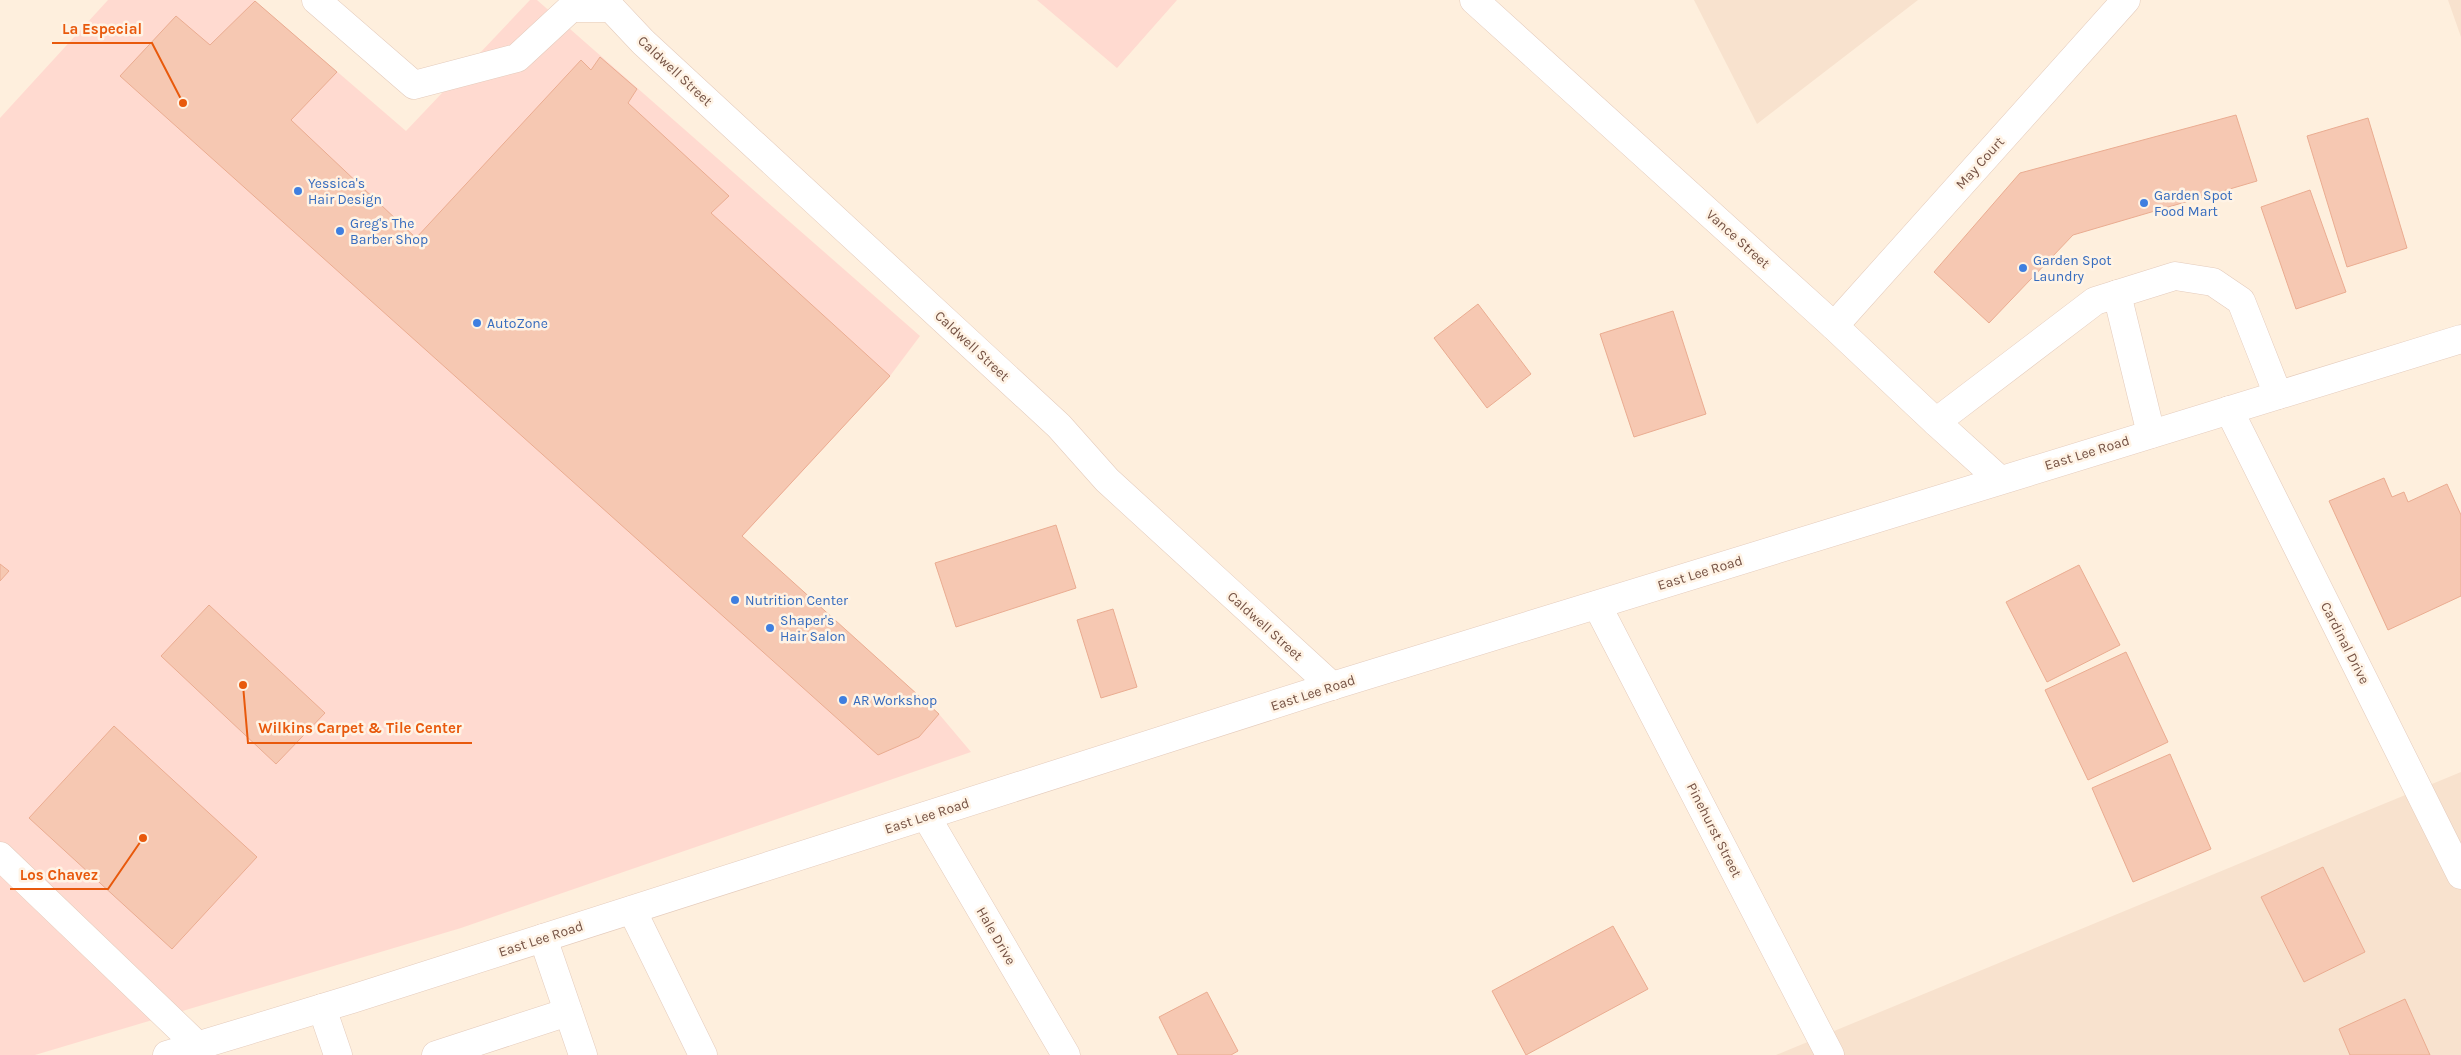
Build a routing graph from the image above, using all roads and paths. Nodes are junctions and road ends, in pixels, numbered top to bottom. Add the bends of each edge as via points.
1 (316, 0) edge
2 (1474, 0) edge
3 (2126, 0) edge
4 (2118, 294) junction
5 (1834, 326) junction
6 (2461, 339) edge
7 (2278, 395) junction
8 (2229, 410) junction
9 (1936, 422) junction
10 (2151, 434) junction
11 (2000, 480) junction
12 (1597, 605) junction
13 (1332, 686) junction
14 (926, 816) junction
15 (0, 856) edge
16 (2461, 875) edge
17 (632, 910) junction
18 (543, 938) junction
19 (322, 1008) junction
20 (568, 1012) junction
21 (199, 1050) edge
22 (167, 1055) edge
23 (338, 1055) edge
24 (436, 1055) edge
25 (583, 1055) edge
26 (703, 1055) edge
27 (1066, 1055) edge
28 (1830, 1055) edge

1 - 13 street, Caldwell Street via 414,85 517,58 571,8 611,8 643,42 1059,426 1114,486
2 - 5 street, Vance Street
3 - 5 street, May Court
4 - 7 street via 2175,276 2213,282 2241,302
4 - 9 street via 2095,301
4 - 10 street
5 - 9 street, Vance Street
6 - 7 street, East Lee Road
7 - 8 street, East Lee Road
8 - 10 street, East Lee Road
8 - 16 street, Cardinal Drive
9 - 11 street, Vance Street
10 - 11 street, East Lee Road
11 - 12 street, East Lee Road
12 - 13 street, East Lee Road
12 - 28 street, Pinehurst Street
13 - 14 street, East Lee Road
14 - 17 street, East Lee Road
14 - 27 street, Hale Drive
15 - 21 street
17 - 18 street, East Lee Road
17 - 26 street
18 - 19 street, East Lee Road
18 - 20 street
19 - 21 street, East Lee Road
19 - 23 street
20 - 24 street
20 - 25 street
21 - 22 street, East Lee Road

